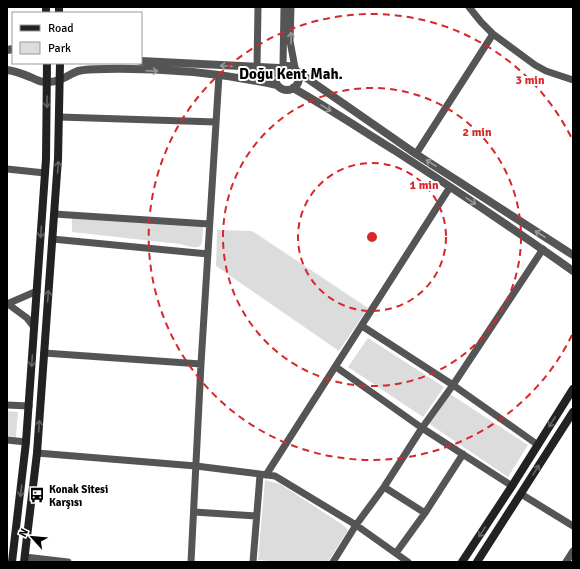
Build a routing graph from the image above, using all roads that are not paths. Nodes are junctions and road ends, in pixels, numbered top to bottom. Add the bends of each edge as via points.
1 (258, 7) edge
2 (284, 7) edge
3 (291, 7) edge
4 (469, 7) edge
5 (493, 34) junction
6 (142, 61) edge
7 (47, 64) edge
8 (60, 64) edge
9 (256, 67) junction
10 (281, 67) junction
11 (7, 70) edge
12 (296, 70) junction
13 (219, 75) junction
14 (573, 80) edge
15 (60, 81) junction
16 (47, 82) junction
17 (277, 85) junction
18 (292, 88) junction
19 (59, 117) junction
20 (216, 122) junction
21 (416, 154) junction
22 (7, 169) edge
23 (45, 173) junction
24 (450, 187) junction
25 (54, 214) junction
26 (209, 224) junction
27 (52, 240) junction
28 (543, 250) junction
29 (208, 254) junction
30 (573, 256) edge
31 (573, 271) edge
32 (37, 291) junction
33 (7, 304) edge
34 (362, 326) junction
35 (34, 328) junction
36 (44, 353) junction
37 (201, 364) junction
38 (336, 367) junction
39 (453, 385) junction
40 (573, 390) edge
41 (7, 405) edge
42 (29, 406) junction
43 (573, 412) edge
44 (422, 428) junction
45 (7, 440) edge
46 (26, 442) junction
47 (538, 445) junction
48 (37, 453) junction
49 (463, 454) junction
50 (196, 466) junction
51 (263, 475) junction
52 (512, 486) junction
53 (384, 487) junction
54 (521, 494) junction
55 (194, 512) junction
56 (425, 513) junction
57 (256, 516) junction
58 (356, 526) junction
59 (573, 526) edge
60 (573, 551) edge
61 (396, 553) junction
62 (24, 560) edge
63 (480, 561) edge
64 (12, 562) edge
65 (68, 562) edge
66 (191, 562) edge
67 (253, 562) edge
68 (333, 562) edge
69 (408, 562) edge
70 (462, 562) edge
71 (566, 562) edge

1 - 9 street
2 - 10 street
12 -> 3 street via 290,40
4 - 5 street
5 - 14 street via 546,72
5 - 21 street
9 -> 6 street
7 - 16 main road
8 - 15 main road
9 - 10 street
10 - 12 street via 290,66
10 - 17 street via 275,78
11 - 16 street via 32,77 39,82
12 - 18 street via 299,80
12 - 21 street
15 -> 13 street via 80,70 105,69
13 - 17 street
13 - 20 street
15 - 16 street
15 - 19 main road
16 -> 23 main road
17 - 18 street via 283,89
18 -> 24 street via 322,104
19 - 20 street
25 -> 19 main road
20 - 26 street
30 -> 21 street
22 - 23 street
23 -> 32 main road
24 -> 28 street
24 - 34 street
25 - 26 street
25 - 27 main road
26 - 29 street
27 - 29 street
36 -> 27 main road
28 - 31 street
28 - 39 street
29 - 37 street
32 - 33 street
32 - 35 main road
33 - 35 street via 27,318
34 - 38 street
34 - 39 street
35 -> 42 main road
36 - 37 street
48 -> 36 main road
37 - 50 street
38 - 44 street
38 - 51 street
39 - 44 street
39 - 47 street
40 -> 47 main road
41 - 42 street
42 - 46 main road
54 -> 43 main road
44 - 49 street
44 - 53 street
45 - 46 street
46 -> 64 main road
47 - 52 main road
48 - 50 street
48 - 62 main road
49 - 52 street
49 - 56 street
50 - 51 street
50 - 55 street
51 - 57 street
51 - 58 street via 275,476
52 -> 70 main road
53 - 56 street
53 - 58 street
54 - 59 street
54 - 63 main road
55 - 57 street
55 - 66 street
56 - 61 street
57 - 67 street
58 - 61 street
58 - 68 street
60 - 71 street
61 - 69 street
62 - 65 street

